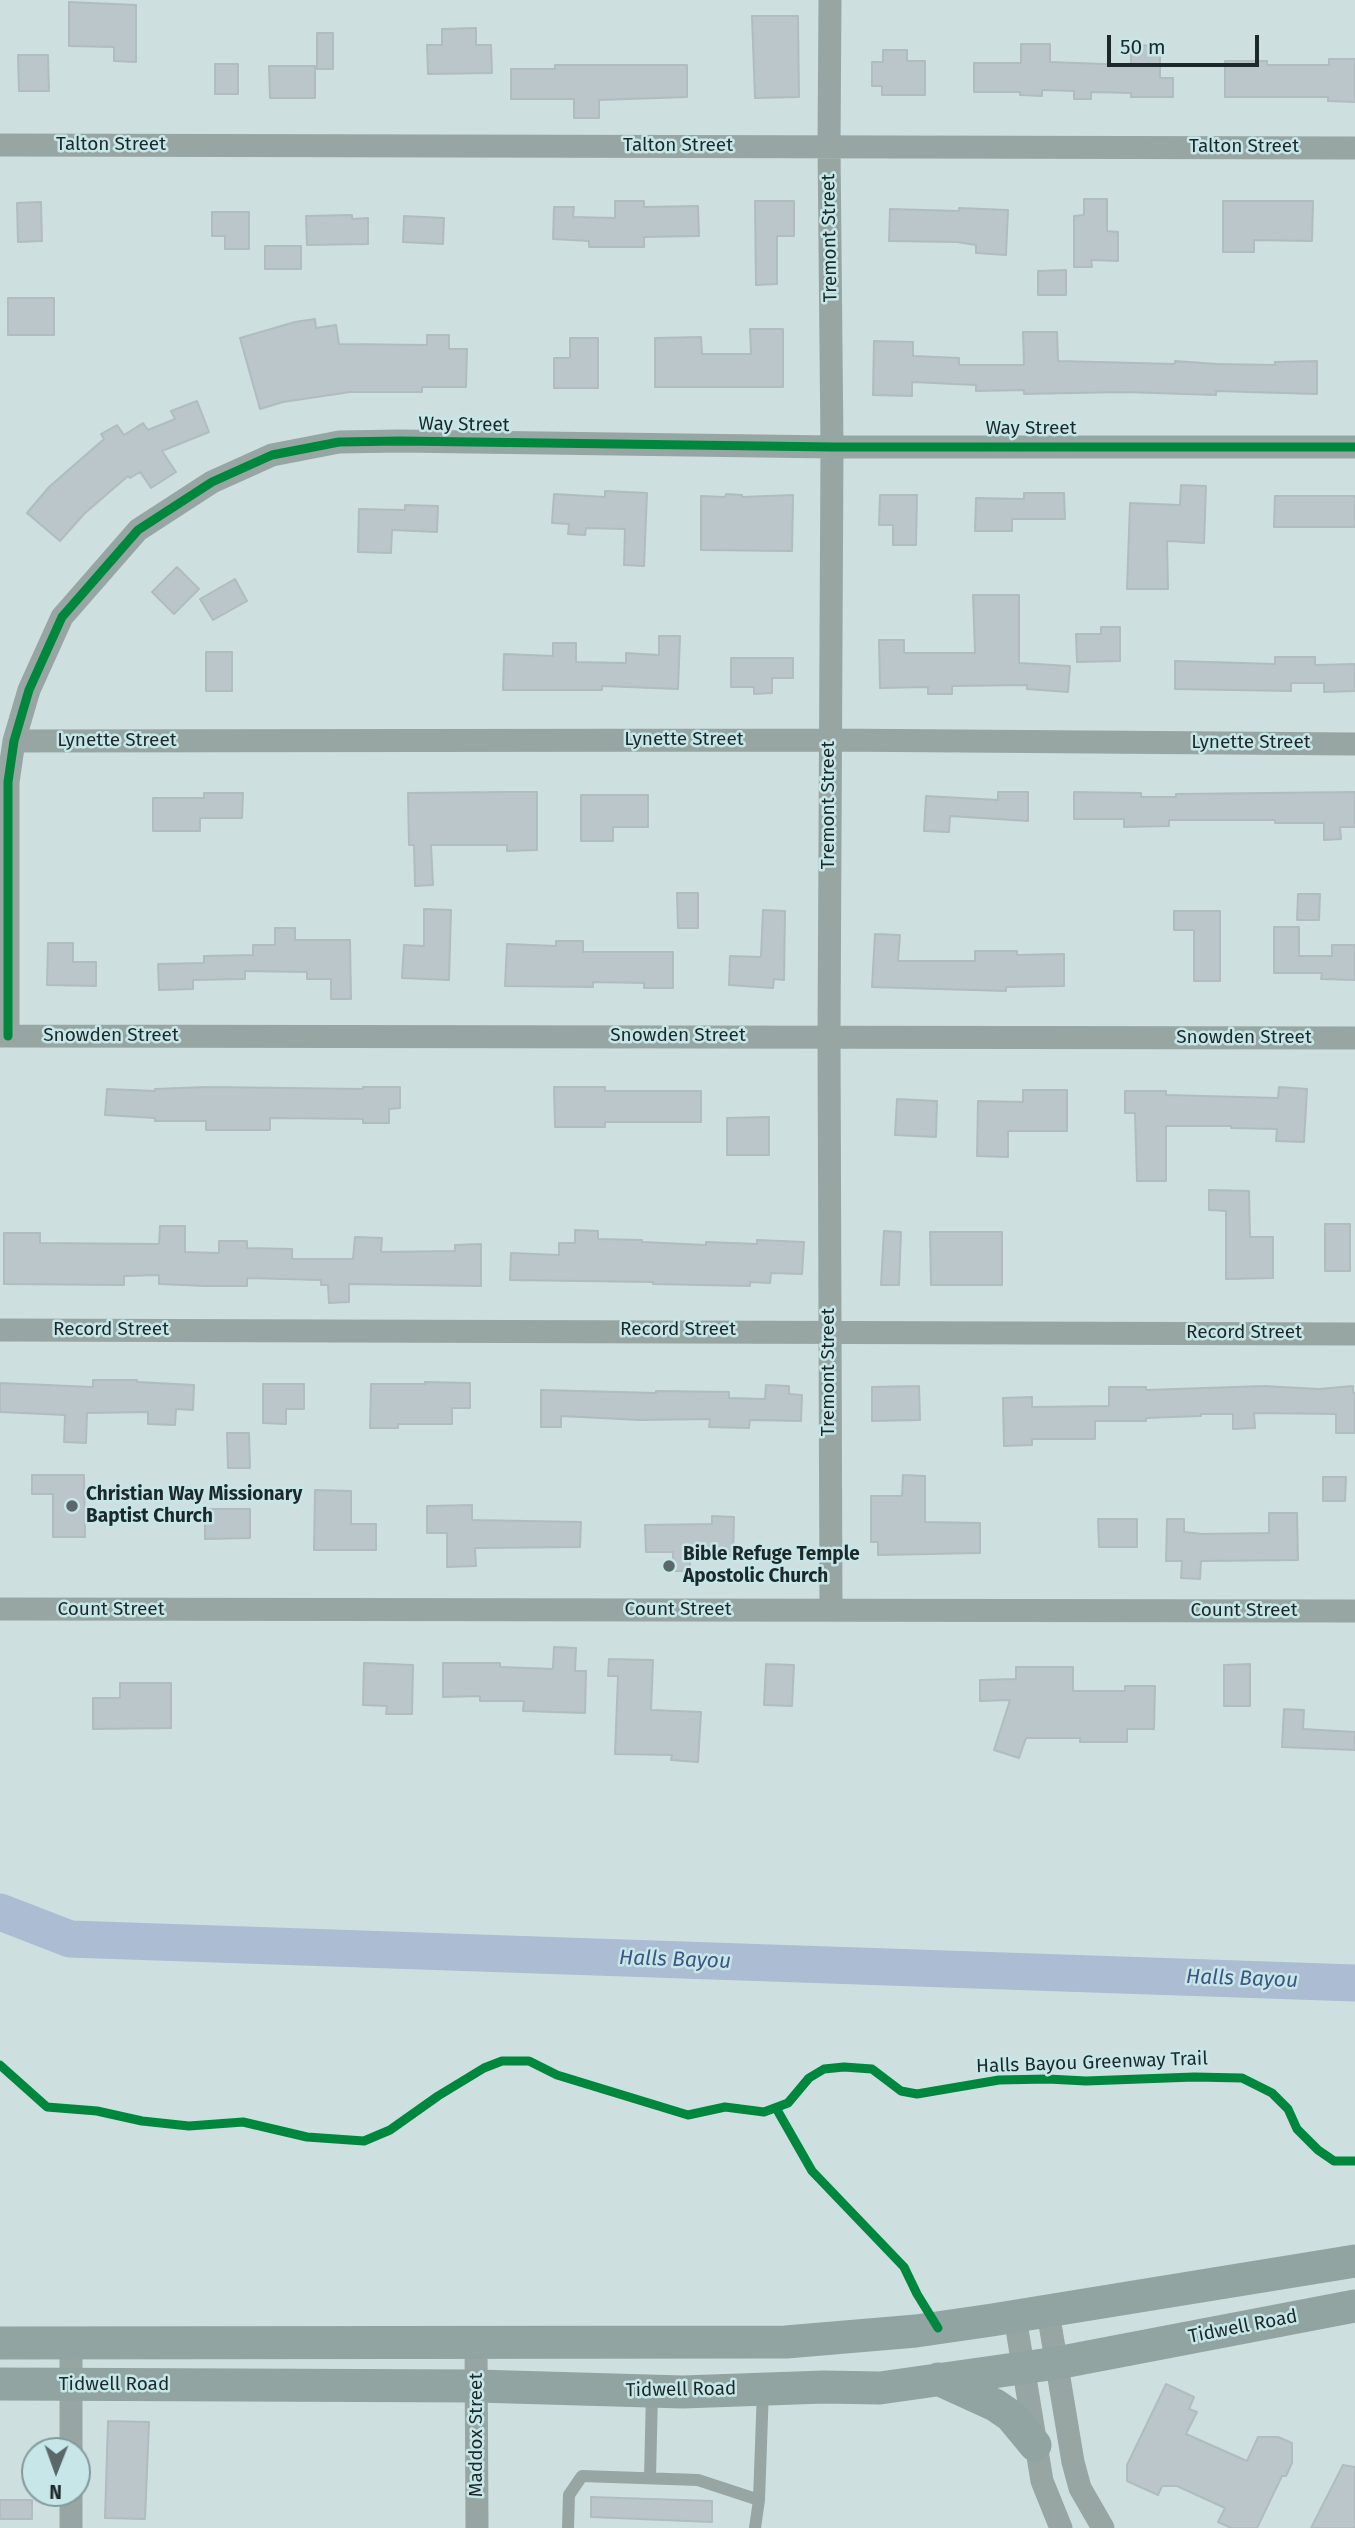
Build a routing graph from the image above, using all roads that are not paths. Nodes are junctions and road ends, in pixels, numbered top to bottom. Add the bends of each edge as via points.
1 (830, 0) edge
2 (0, 145) edge
3 (829, 146) junction
4 (1355, 148) edge
5 (832, 447) junction
6 (1355, 447) edge
7 (829, 740) junction
8 (13, 741) junction
9 (1355, 744) edge
10 (4, 1036) edge
11 (829, 1037) junction
12 (1355, 1038) edge
13 (0, 1330) edge
14 (829, 1331) junction
15 (1355, 1334) edge
16 (0, 1609) edge
17 (831, 1610) junction
18 (1355, 1611) edge
19 (1355, 2261) edge
20 (1355, 2306) edge
21 (1048, 2312) junction
22 (1015, 2317) junction
23 (0, 2343) edge
24 (71, 2343) junction
25 (476, 2343) junction
26 (1057, 2363) junction
27 (1024, 2368) junction
28 (938, 2379) junction
29 (0, 2384) edge
30 (71, 2384) junction
31 (477, 2386) junction
32 (763, 2389) junction
33 (652, 2392) junction
34 (71, 2437) edge
35 (1035, 2445) junction
36 (650, 2478) junction
37 (759, 2500) junction
38 (71, 2507) edge
39 (71, 2528) edge
40 (477, 2528) edge
41 (568, 2528) edge
42 (755, 2528) edge
43 (1061, 2528) edge
44 (1103, 2528) edge

1 - 3 street, Tremont Street
2 - 3 street, Talton Street
3 - 4 street, Talton Street
3 - 5 street, Tremont Street
5 - 6 street, Way Street
5 - 7 street, Tremont Street
5 - 8 street, Way Street via 340,442 272,455 212,482 138,530 62,617 29,690
7 - 8 street, Lynette Street
7 - 9 street, Lynette Street
7 - 11 street, Tremont Street
8 - 10 street, Way Street via 8,782
10 - 11 street, Snowden Street
11 - 12 street, Snowden Street
11 - 14 street, Tremont Street
13 - 14 street, Record Street
14 - 15 street, Record Street
14 - 17 street, Tremont Street
16 - 17 street, Count Street
17 - 18 street, Count Street
19 - 21 main road
20 - 26 main road, Tidwell Road
21 - 22 main road
21 - 26 street
22 - 25 main road via 786,2342
22 - 27 street
23 - 24 main road
24 - 25 main road
24 - 30 street
25 - 31 street, Maddox Street
26 - 27 main road, Tidwell Road
26 - 44 street via 1076,2475
27 - 28 main road, Tidwell Road
27 - 35 street
28 - 32 main road, Tidwell Road via 880,2388
28 - 35 main road via 1003,2410
29 - 30 main road, Tidwell Road
30 - 31 main road, Tidwell Road
30 - 34 street
31 - 33 main road, Tidwell Road
31 - 40 street, Maddox Street
32 - 33 main road, Tidwell Road
32 - 37 lane
33 - 36 lane
35 - 43 street via 1042,2481
36 - 37 lane via 698,2480
36 - 41 lane via 582,2476 569,2495
37 - 42 lane
38 - 39 street

